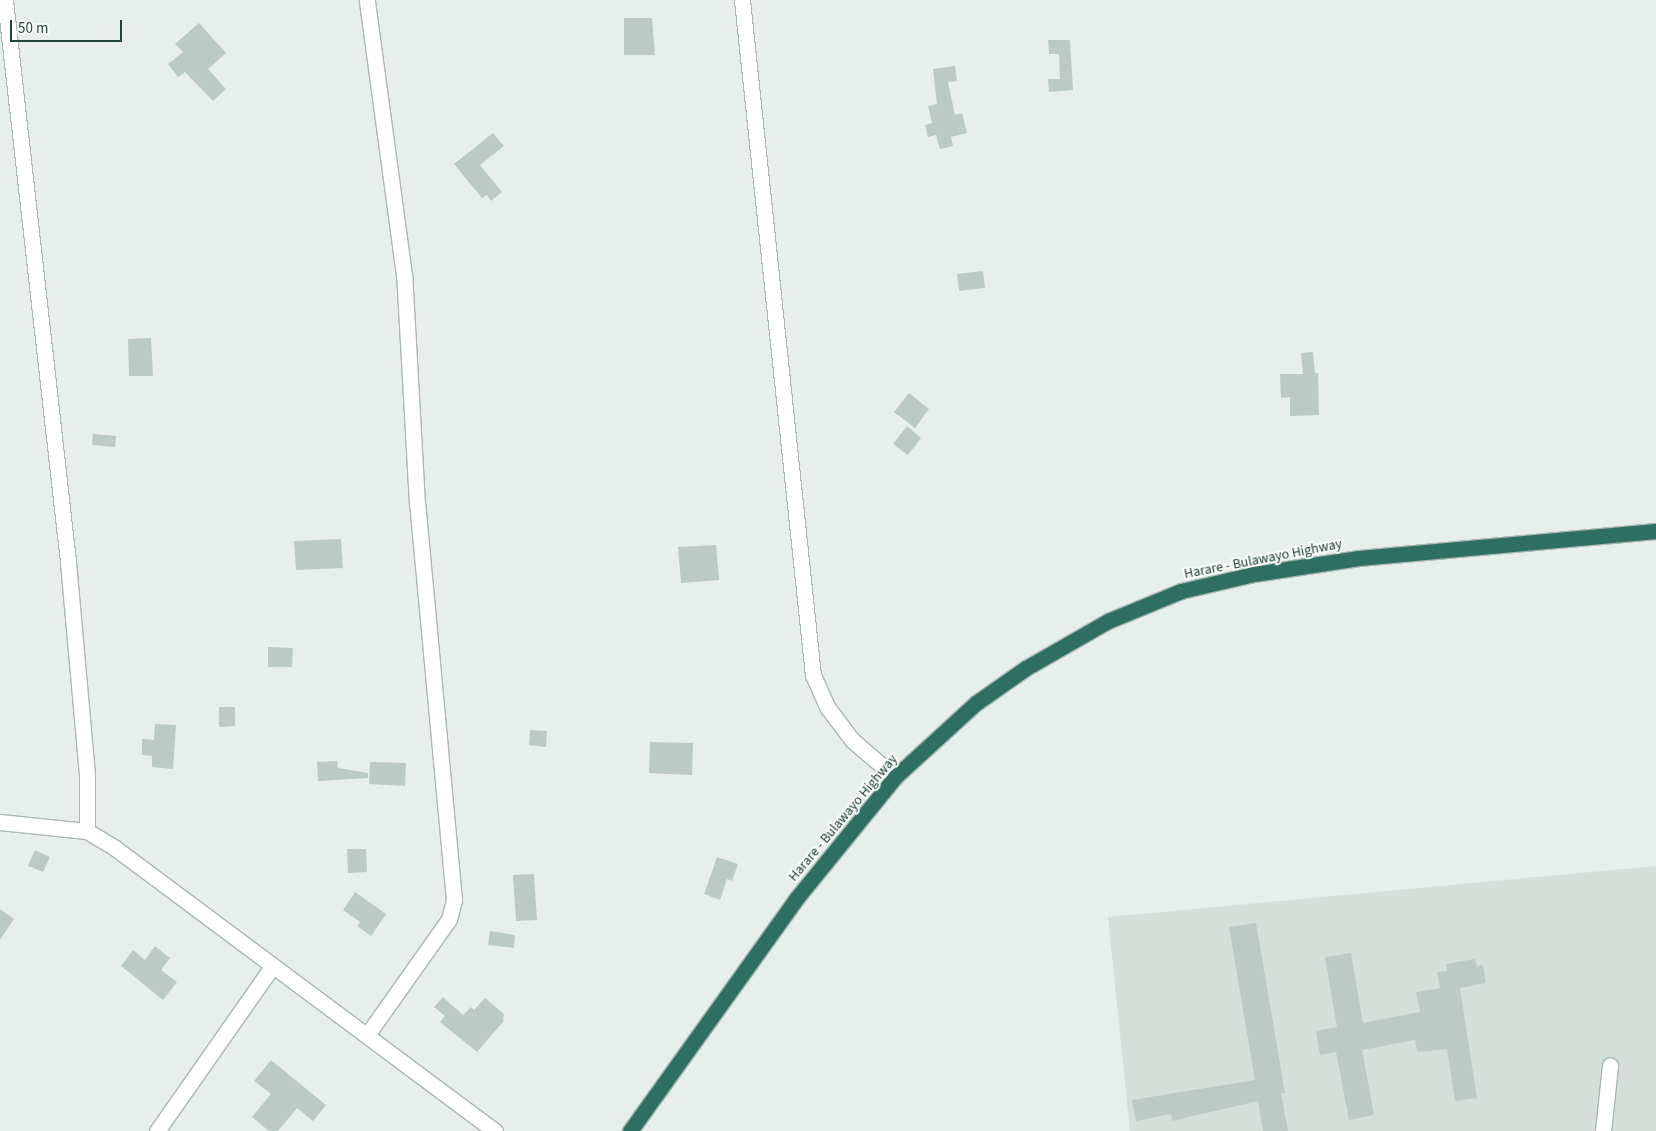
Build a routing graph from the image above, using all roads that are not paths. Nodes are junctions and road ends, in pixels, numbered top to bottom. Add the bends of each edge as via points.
1 (5, 0) edge
2 (367, 0) edge
3 (742, 0) edge
4 (1656, 530) edge
5 (895, 777) junction
6 (0, 822) edge
7 (87, 832) junction
8 (272, 968) junction
9 (367, 1035) junction
10 (1610, 1065) dead end
11 (157, 1131) edge
12 (495, 1131) edge
13 (630, 1131) edge
14 (1603, 1131) edge

1 - 7 street via 68,562 87,776
2 - 9 street via 404,275 417,504 454,900 449,919
3 - 5 street via 812,675 828,708 852,740
4 - 5 highway, Harare - Bulawayo Highway via 1359,558 1254,574 1181,591 1108,621 1026,668 976,703
5 - 13 highway, Harare - Bulawayo Highway via 796,899
6 - 7 street
7 - 8 street via 115,848
8 - 9 street
8 - 11 street
9 - 12 street
10 - 14 street

